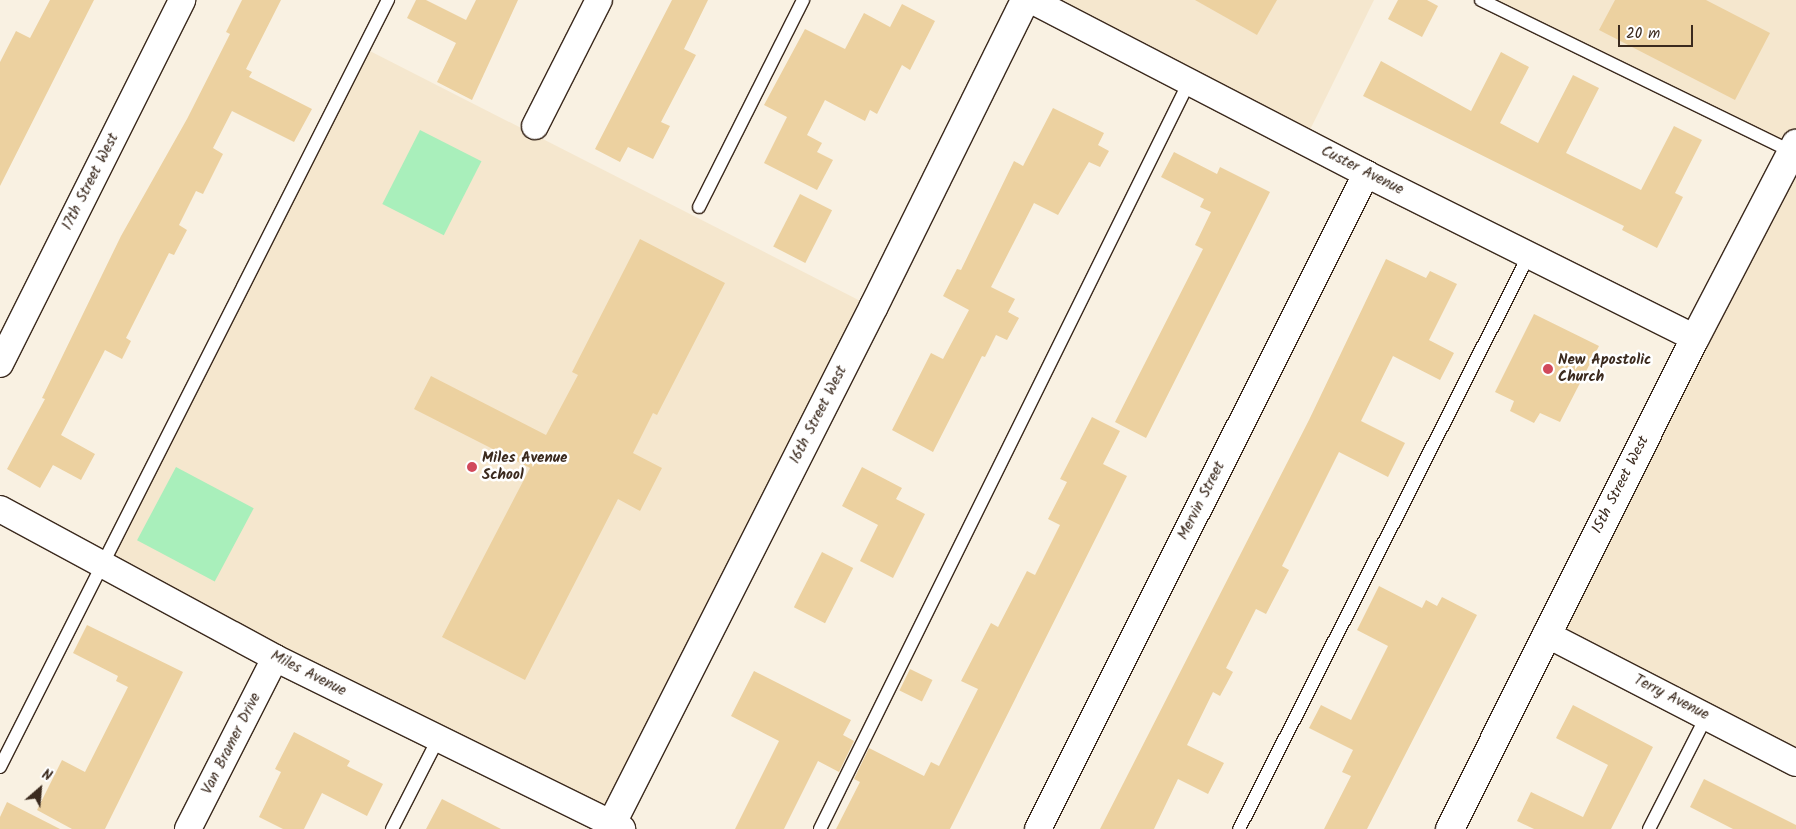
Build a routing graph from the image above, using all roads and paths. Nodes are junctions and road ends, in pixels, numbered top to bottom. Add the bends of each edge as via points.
1 (182, 0) edge
2 (388, 0) edge
3 (600, 0) edge
4 (803, 0) edge
5 (1024, 0) edge
6 (1031, 0) edge
7 (1481, 0) edge
8 (1189, 82) junction
9 (535, 126) dead end
10 (1794, 148) edge
11 (1366, 174) junction
12 (699, 207) dead end
13 (1529, 255) junction
14 (1695, 338) junction
15 (0, 364) edge
16 (0, 509) edge
17 (102, 565) junction
18 (1546, 634) junction
19 (275, 658) junction
20 (1706, 716) junction
21 (438, 739) junction
22 (1796, 763) edge
23 (0, 767) edge
24 (614, 827) edge
25 (188, 829) edge
26 (392, 829) edge
27 (820, 829) edge
28 (1038, 829) edge
29 (1239, 829) edge
30 (1450, 829) edge
31 (1649, 829) edge

1 - 15 street, 17th Street West
2 - 17 lane
3 - 9 street
4 - 12 lane
5 - 24 street, 16th Street West
6 - 8 street, Custer Avenue
7 - 10 lane
8 - 11 street, Custer Avenue
8 - 27 lane
10 - 14 street, 15th Street West
11 - 13 street, Custer Avenue
11 - 28 street, Mervin Street
13 - 14 street, Custer Avenue
13 - 29 lane
14 - 18 street, 15th Street West
16 - 17 street, Miles Avenue
17 - 19 street, Miles Avenue
17 - 23 lane
18 - 20 street, Terry Avenue
18 - 30 street, 15th Street West
19 - 21 street, Miles Avenue
19 - 25 street, Van Bramer Drive
20 - 22 street, Terry Avenue
20 - 31 lane
21 - 24 street, Miles Avenue
21 - 26 lane

